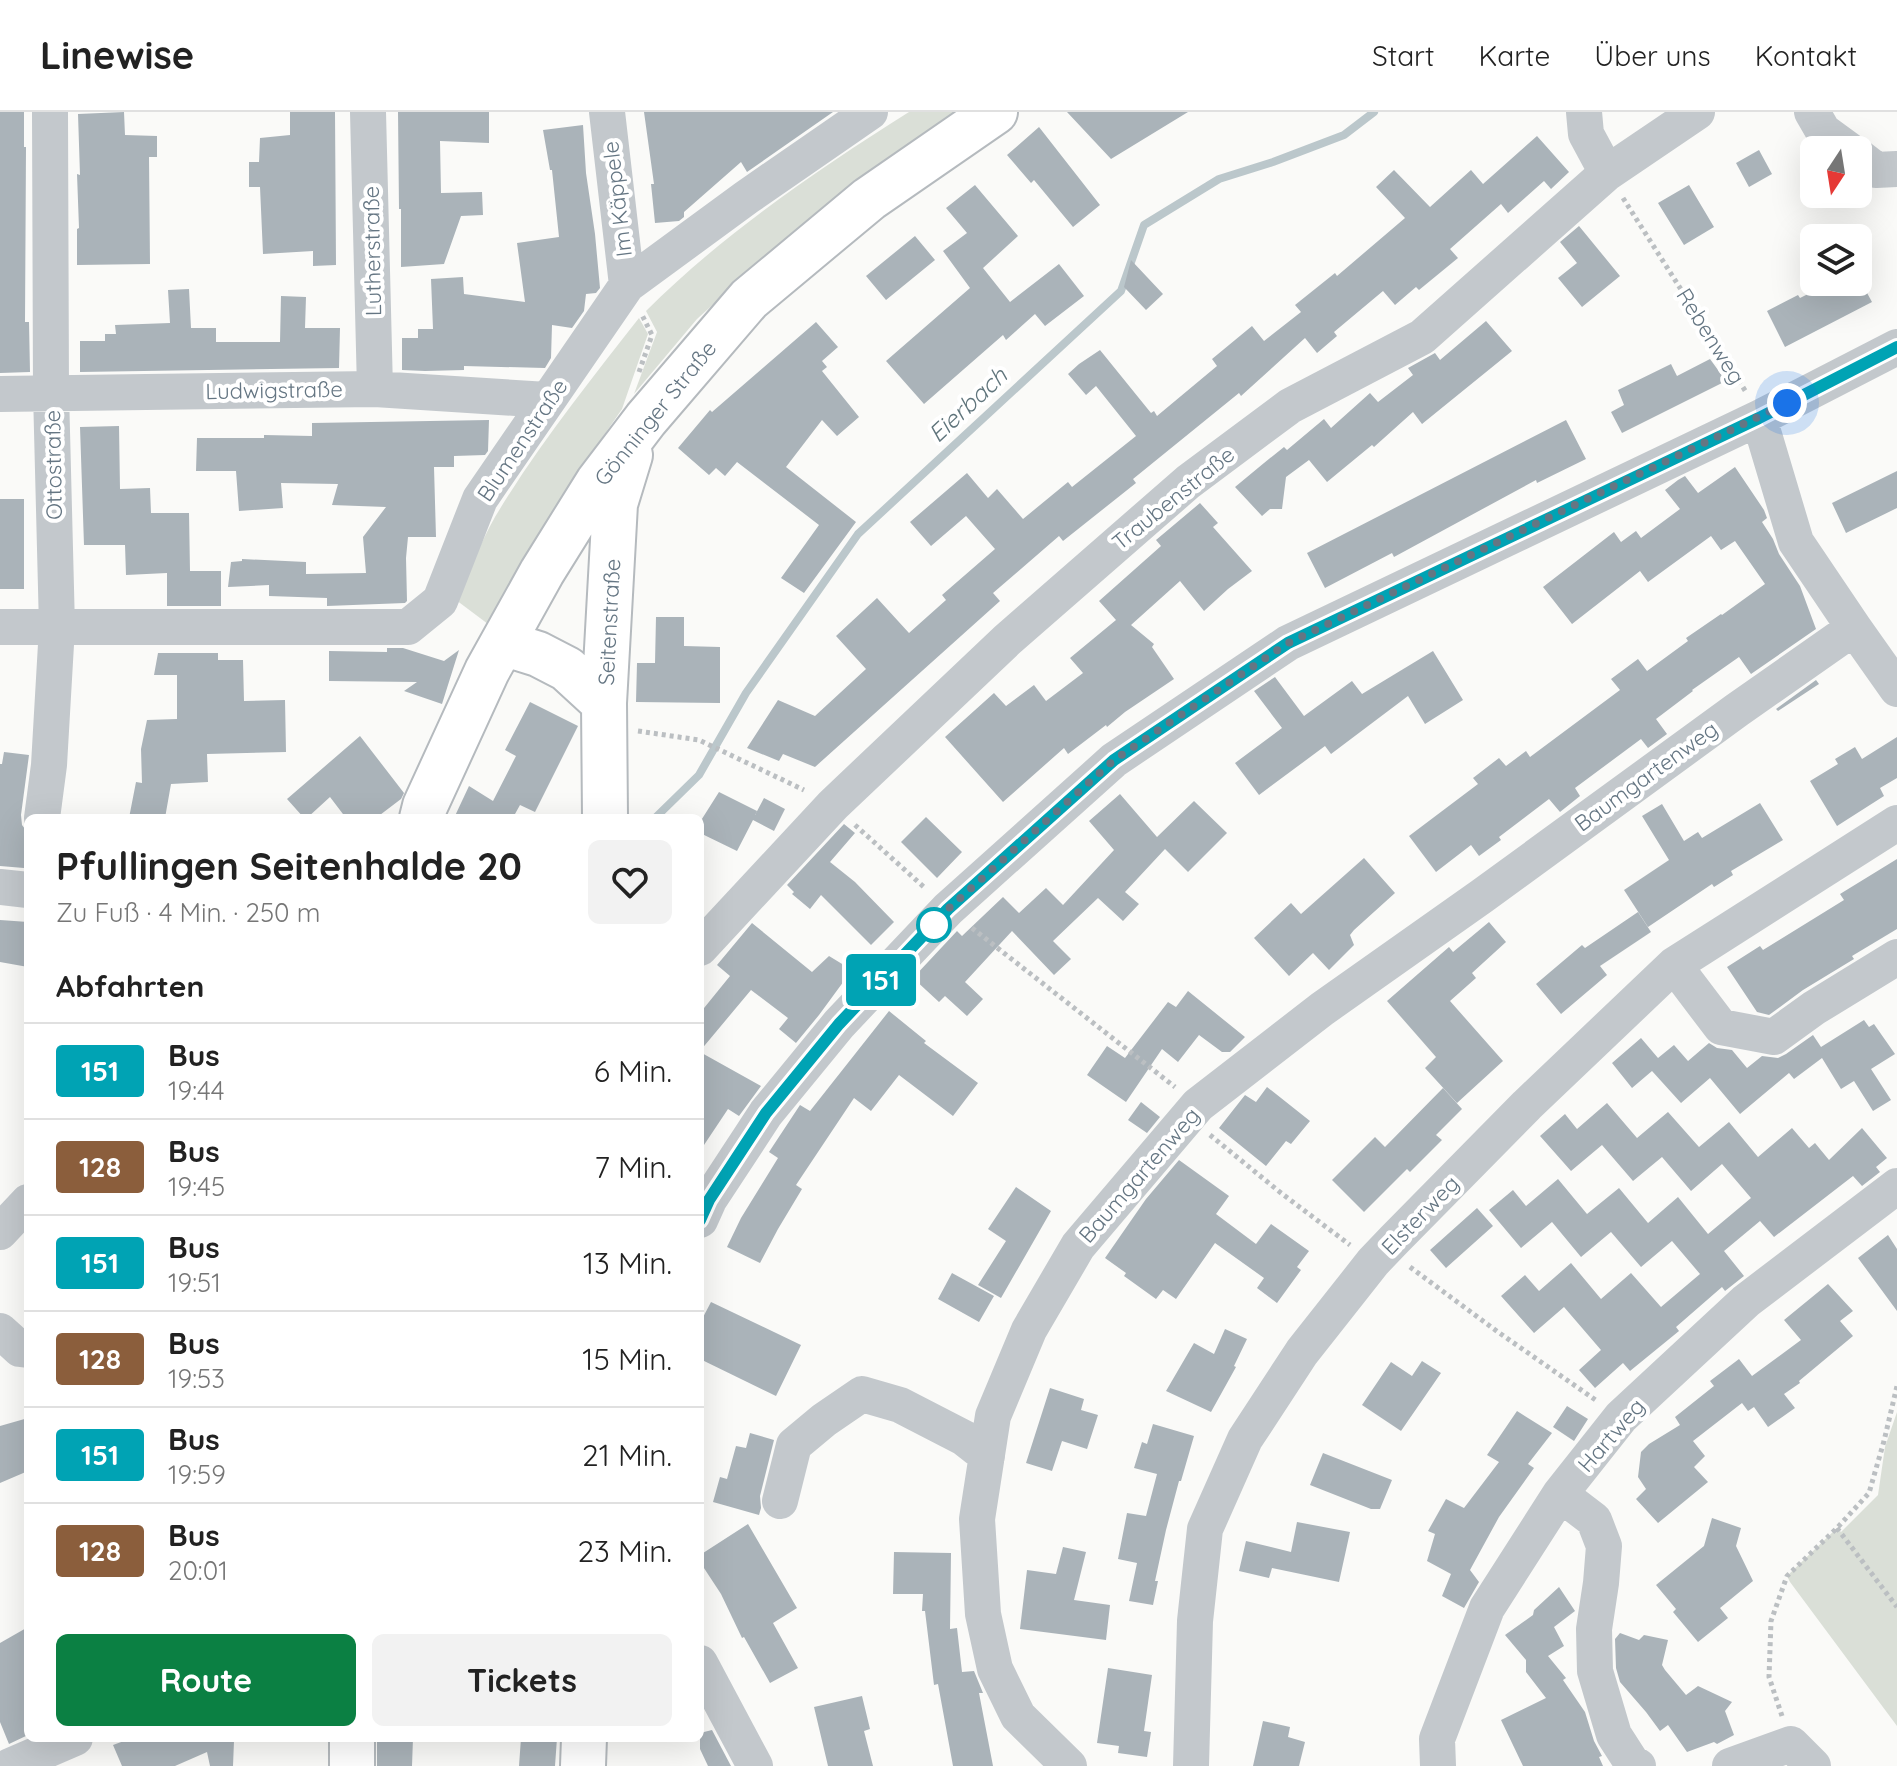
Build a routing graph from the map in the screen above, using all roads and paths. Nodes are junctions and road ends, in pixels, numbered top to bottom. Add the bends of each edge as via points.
1 (50, 112) edge
2 (368, 112) edge
3 (607, 112) edge
4 (870, 112) edge
5 (995, 112) edge
6 (1584, 112) edge
7 (1697, 112) edge
8 (1812, 112) edge
9 (1830, 136) edge
10 (1872, 167) edge
11 (1897, 169) edge
12 (1607, 173) junction
13 (627, 285) junction
14 (1897, 347) edge
15 (637, 377) dead end
16 (375, 389) junction
17 (51, 392) junction
18 (0, 394) edge
19 (547, 400) junction
20 (1759, 418) junction
21 (637, 430) junction
22 (0, 627) edge
23 (57, 627) junction
24 (1854, 628) junction
25 (503, 643) junction
26 (1897, 689) edge
27 (604, 715) junction
28 (833, 805) junction
29 (43, 814) edge
30 (417, 814) edge
31 (605, 814) edge
32 (1897, 823) edge
33 (0, 887) edge
34 (24, 890) edge
35 (948, 909) junction
36 (704, 944) edge
37 (1897, 957) edge
38 (1674, 965) junction
39 (1193, 1110) junction
40 (1897, 1186) edge
41 (24, 1206) edge
42 (704, 1211) edge
43 (0, 1232) edge
44 (1380, 1256) junction
45 (0, 1331) edge
46 (24, 1350) edge
47 (1897, 1386) edge
48 (1621, 1417) junction
49 (987, 1456) junction
50 (1560, 1494) junction
51 (780, 1501) dead end
52 (1837, 1528) junction
53 (1897, 1607) edge
54 (704, 1670) edge
55 (66, 1742) edge
56 (352, 1742) edge
57 (584, 1742) edge
58 (1802, 1755) edge
59 (10, 1766) edge
60 (352, 1766) edge
61 (583, 1766) edge
62 (755, 1766) edge
63 (1069, 1766) edge
64 (1191, 1766) edge
65 (1438, 1766) edge
66 (1638, 1766) edge
67 (1730, 1766) edge

1 - 17 street, Ottostraße
2 - 16 street, Lutherstraße
3 - 13 street, Im Käppele
4 - 13 street, Blumenstraße
5 - 21 main road, Gönninger Straße via 869,199 749,299
6 - 12 street via 1586,134
7 - 12 street, Traubenstraße
8 - 9 street
10 - 11 street
12 - 20 path, Rebenweg
12 - 28 street, Traubenstraße via 1422,337 1290,406 1188,482 1007,640
13 - 15 path via 652,335
13 - 19 street, Blumenstraße
14 - 20 street
16 - 17 street, Ludwigstraße
16 - 19 street, Ludwigstraße
17 - 18 street, Ludwigstraße
17 - 23 street, Ottostraße
19 - 23 street, Blumenstraße via 480,499 440,601 408,627
20 - 24 street via 1796,542
20 - 35 street via 1288,643 1114,760
21 - 25 main road, Gönninger Straße via 598,482
21 - 27 main road, Seitenstraße via 615,504
22 - 23 street, Blumenstraße
23 - 29 street, Ottostraße
24 - 26 street
24 - 39 street, Baumgartenweg via 1322,1009
25 - 27 main road via 567,669
25 - 30 main road, Gönninger Straße
27 - 28 path via 699,740
27 - 31 main road, Seitenstraße
28 - 35 path
28 - 36 street, Traubenstraße
32 - 38 street, Elsterweg
33 - 34 street
35 - 39 path via 1058,993
35 - 42 street via 839,1024 766,1113
37 - 38 street via 1774,1037 1721,1027
38 - 44 street, Elsterweg
39 - 44 path via 1281,1193
39 - 49 street, Baumgartenweg via 1078,1246 1029,1330 993,1416
40 - 48 street, Hartweg via 1746,1301
41 - 43 street
44 - 48 path
44 - 64 street, Elsterweg via 1302,1352 1245,1439 1205,1529 1195,1621
45 - 46 street
47 - 52 path via 1869,1493
48 - 50 street, Hartweg
49 - 51 street via 900,1405 862,1394 794,1445
49 - 63 street, Baumgartenweg via 977,1519 983,1614 995,1669 1018,1716
50 - 65 street, Hartweg via 1487,1608 1437,1739
50 - 66 street via 1594,1520 1604,1546 1594,1629 1595,1671 1614,1735
52 - 53 path
52 - 58 path via 1787,1576 1771,1621 1769,1677
54 - 62 street
55 - 59 street
56 - 60 main road
57 - 61 main road
58 - 67 street

